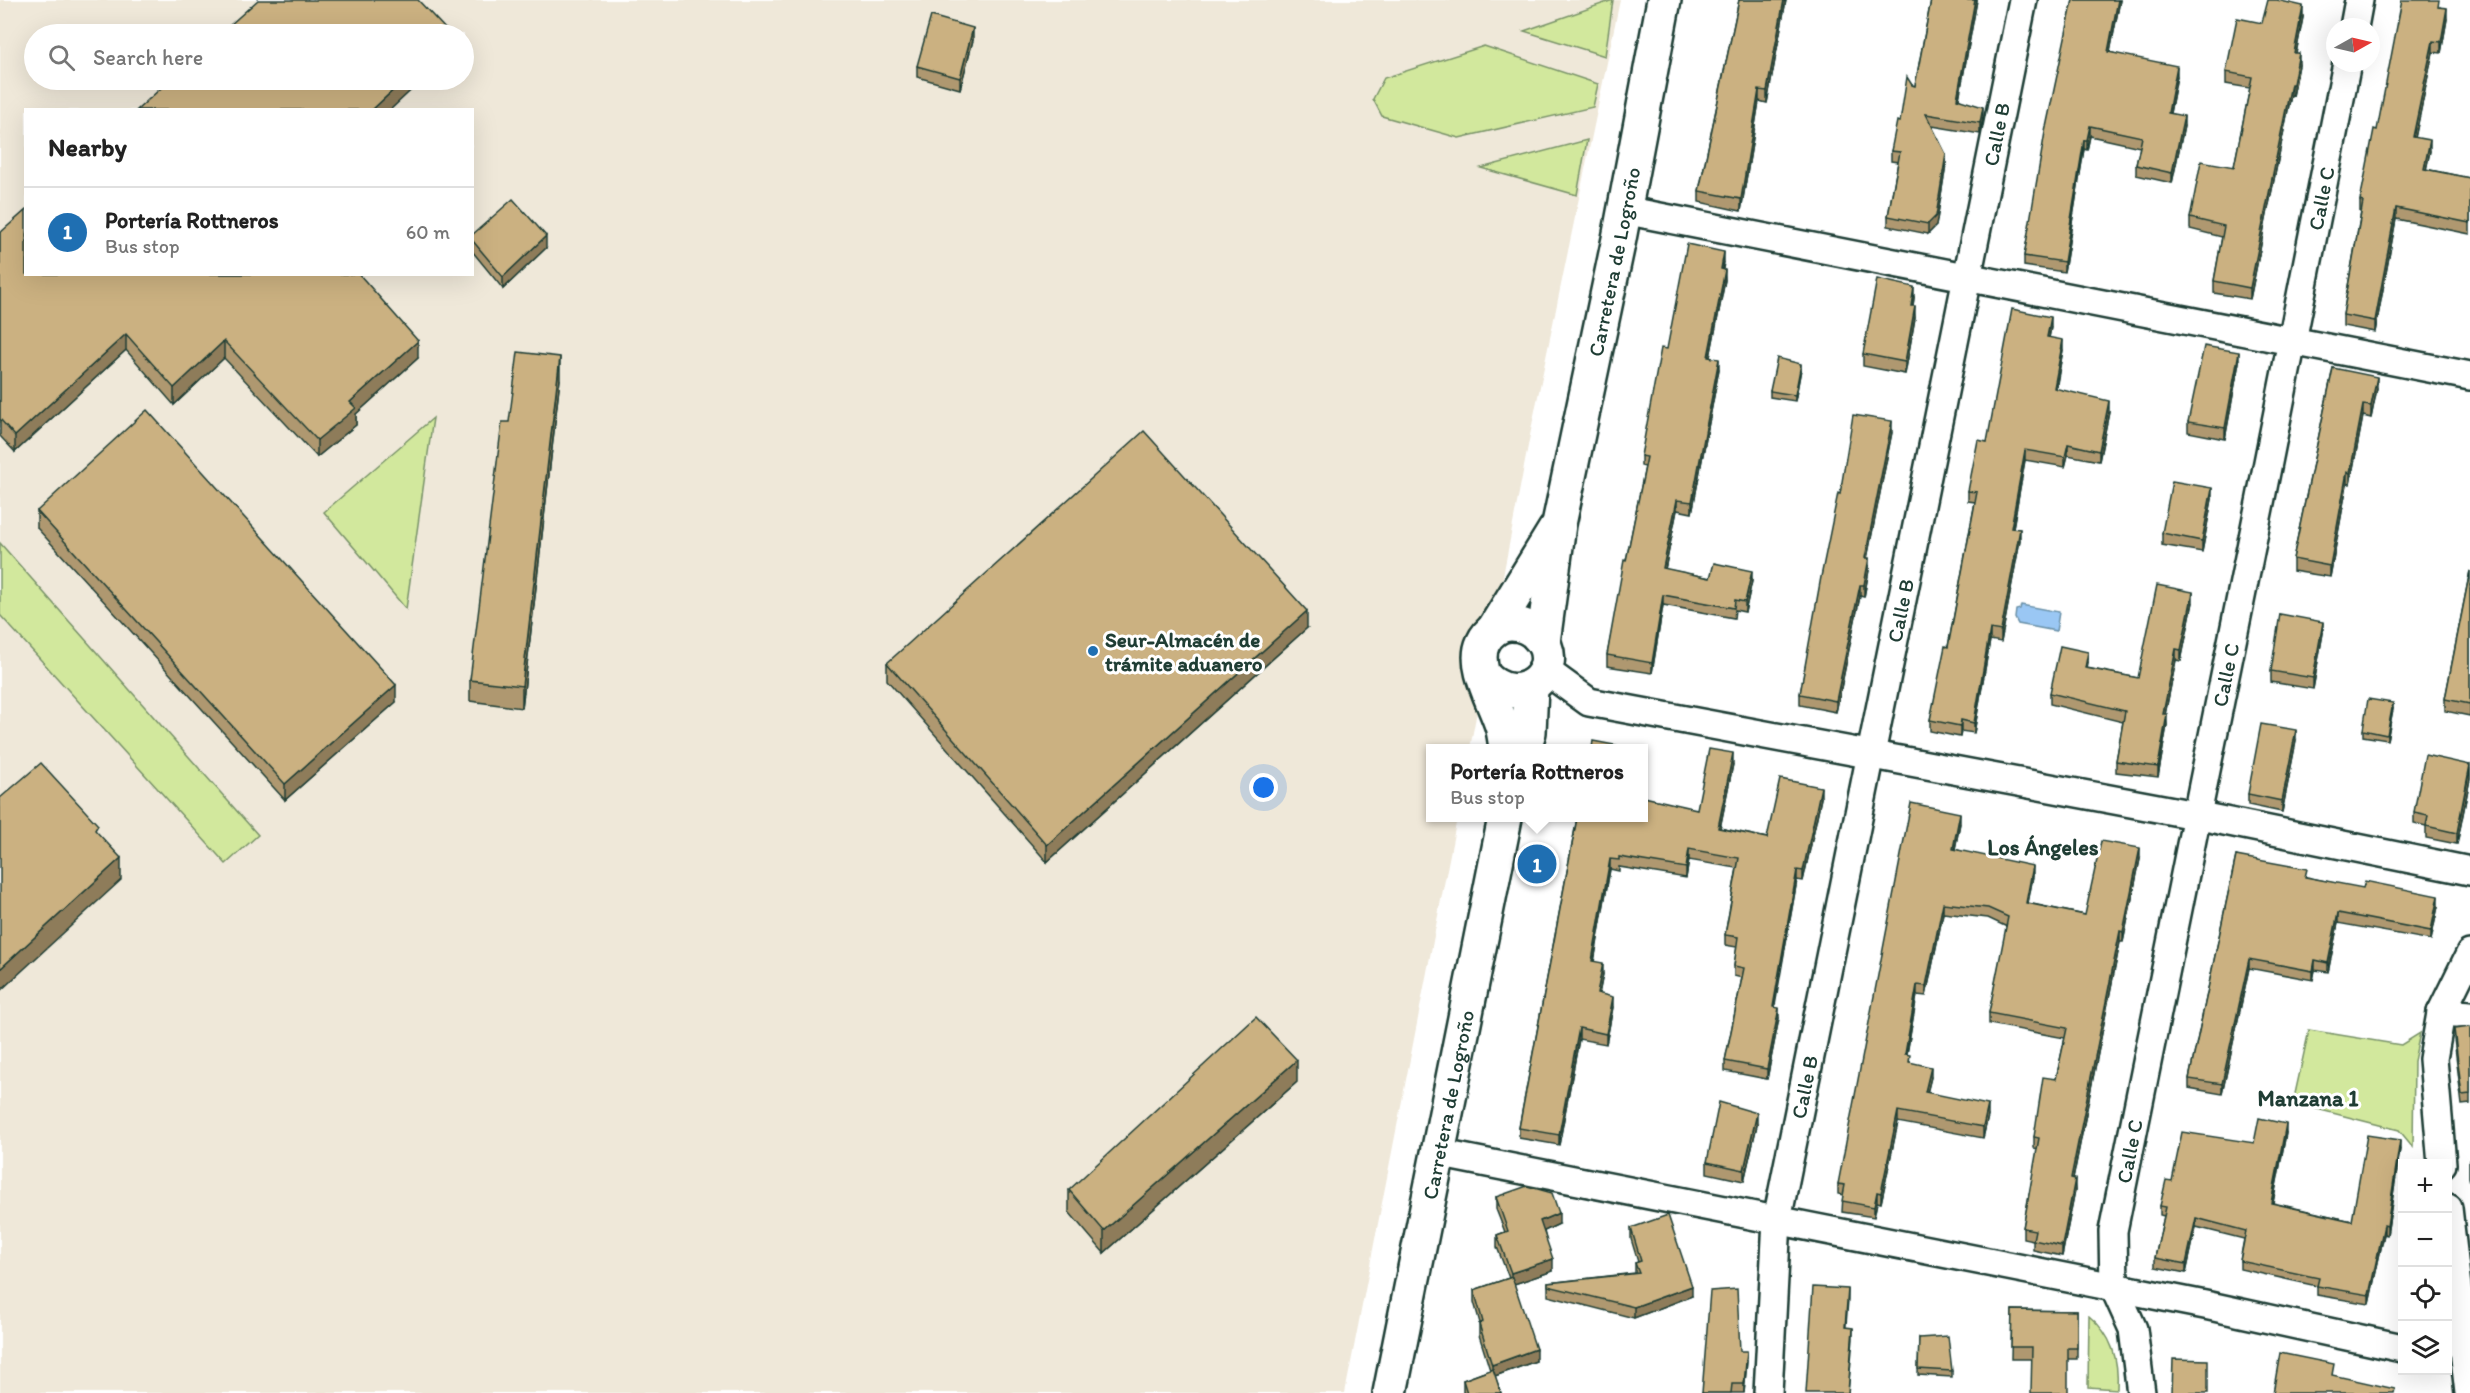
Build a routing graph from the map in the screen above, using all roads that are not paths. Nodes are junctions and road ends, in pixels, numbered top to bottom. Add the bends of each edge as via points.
1 (1664, 0) edge
2 (2023, 0) edge
3 (2359, 0) edge
4 (2356, 18) edge
5 (2345, 72) edge
6 (1624, 210) junction
7 (1967, 277) junction
8 (2293, 341) junction
9 (2470, 376) edge
10 (1559, 524) junction
11 (1494, 629) junction
12 (1540, 666) junction
13 (1484, 676) junction
14 (1505, 744) edge
15 (1525, 744) edge
16 (1871, 754) junction
17 (2195, 815) junction
18 (1504, 822) edge
19 (2470, 871) edge
20 (2470, 954) edge
21 (2441, 1013) junction
22 (2470, 1015) edge
23 (1437, 1153) junction
24 (2442, 1159) edge
25 (1777, 1220) junction
26 (2452, 1246) joint
27 (2470, 1270) edge
28 (2114, 1287) junction
29 (2398, 1347) edge
30 (2461, 1363) edge
31 (1390, 1393) edge
32 (1768, 1393) edge
33 (2141, 1393) edge
34 (2469, 1393) edge

1 - 6 main road, Carretera de Logroño
2 - 7 street, Calle B
3 - 4 street
5 - 8 street, Calle C
6 - 7 street
6 - 10 main road, Carretera de Logroño
7 - 8 street
7 - 16 street, Calle B
8 - 9 street
8 - 17 street, Calle C
10 - 11 main road, Carretera de Logroño
10 - 12 main road, Carretera de Logroño
11 - 12 main road via 1520,624 1533,630
11 - 13 main road via 1479,653
12 - 13 main road via 1518,691 1504,690
12 - 15 main road, Carretera de Logroño
12 - 16 street via 1589,702
13 - 14 main road
16 - 17 street
16 - 25 street, Calle B
17 - 19 street
17 - 28 street, Calle C via 2113,1231
18 - 23 main road, Carretera de Logroño
20 - 21 street
21 - 22 street
21 - 24 street via 2433,1059
23 - 25 street
23 - 31 main road, Carretera de Logroño
25 - 28 street
25 - 32 street, Calle B
26 - 27 street
26 - 30 street
28 - 29 street
28 - 33 street via 2133,1329
30 - 34 street

